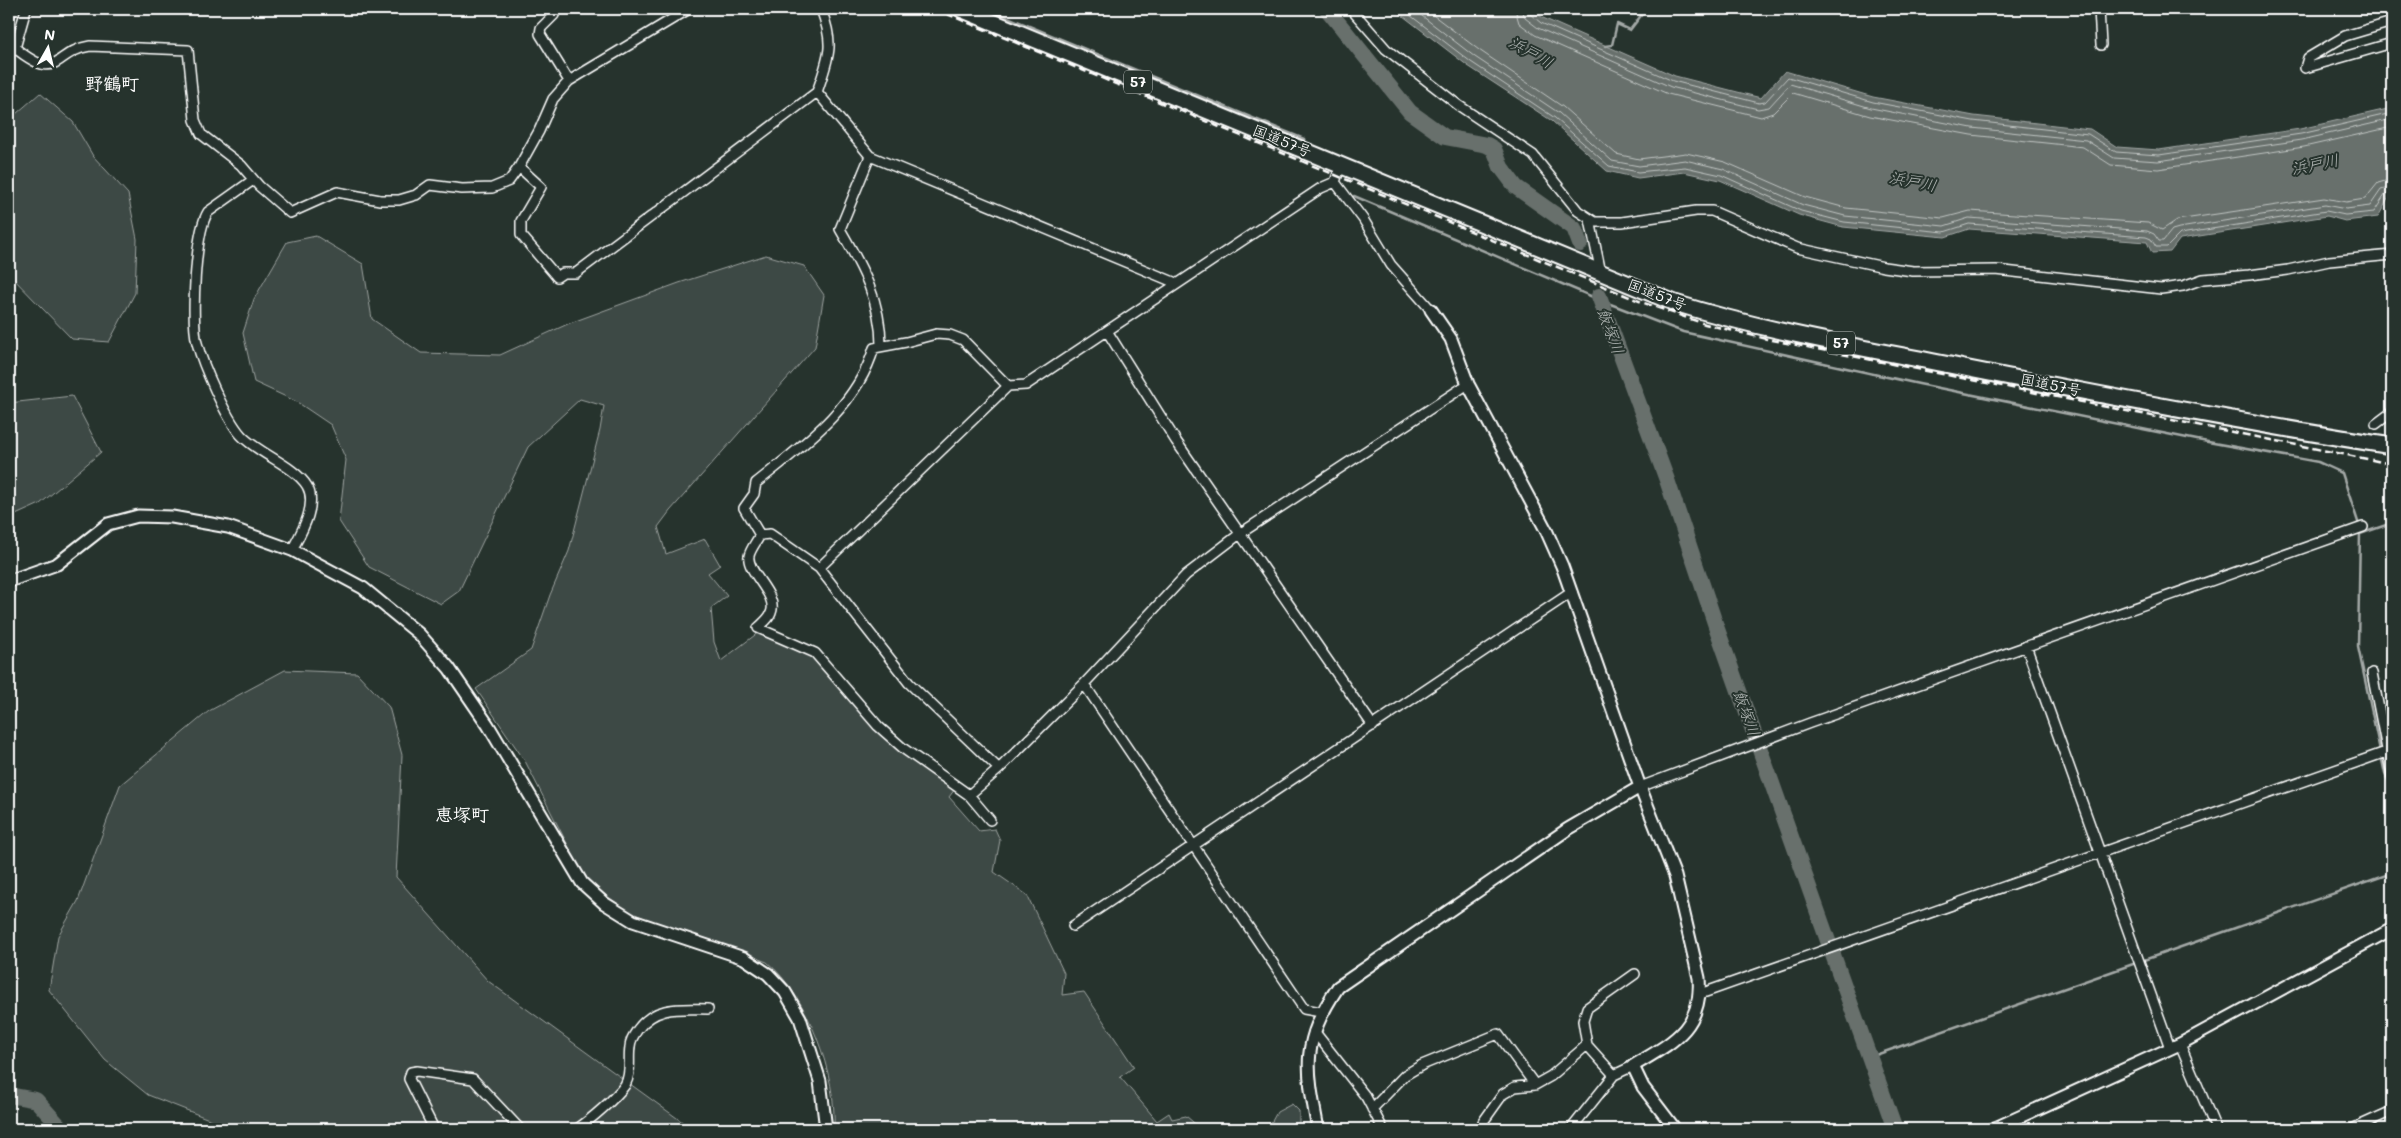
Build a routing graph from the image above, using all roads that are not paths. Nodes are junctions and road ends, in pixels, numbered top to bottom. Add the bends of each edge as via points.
1 (26, 9) edge
2 (555, 9) edge
3 (689, 9) edge
4 (821, 9) edge
5 (961, 9) edge
6 (1352, 9) edge
7 (2099, 9) edge
8 (2392, 22) edge
9 (2392, 43) edge
10 (2101, 45) dead end
11 (569, 81) junction
12 (817, 92) junction
13 (870, 156) junction
14 (1340, 165) junction
15 (519, 167) junction
16 (253, 180) junction
17 (1335, 182) junction
18 (1590, 220) junction
19 (2392, 248) edge
20 (2392, 255) edge
21 (2380, 256) junction
22 (1601, 273) junction
23 (1176, 283) junction
24 (1431, 310) joint
25 (1107, 331) junction
26 (881, 345) junction
27 (1468, 384) junction
28 (1008, 386) junction
29 (2392, 412) edge
30 (2376, 424) dead end
31 (2392, 446) edge
32 (2359, 529) dead end
33 (1241, 534) junction
34 (760, 535) junction
35 (292, 550) junction
36 (819, 568) junction
37 (9, 581) edge
38 (1572, 592) junction
39 (2026, 646) junction
40 (2372, 673) dead end
41 (1084, 684) junction
42 (1373, 726) junction
43 (2386, 752) junction
44 (999, 769) junction
45 (2392, 775) edge
46 (1640, 787) junction
47 (969, 795) junction
48 (990, 820) dead end
49 (1192, 846) junction
50 (2101, 854) junction
51 (1074, 926) dead end
52 (2392, 929) edge
53 (1635, 974) dead end
54 (1700, 994) junction
55 (708, 1008) dead end
56 (1321, 1012) junction
57 (1314, 1031) junction
58 (1587, 1045) junction
59 (2175, 1046) junction
60 (1633, 1066) junction
61 (1614, 1075) junction
62 (1535, 1085) junction
63 (1372, 1108) junction
64 (2392, 1111) edge
65 (434, 1129) edge
66 (520, 1129) edge
67 (577, 1129) edge
68 (826, 1129) edge
69 (1318, 1129) edge
70 (1383, 1129) edge
71 (1484, 1129) edge
72 (1571, 1129) edge
73 (1675, 1129) edge
74 (1993, 1129) edge
75 (2216, 1129) edge
76 (2352, 1129) edge

1 - 16 street via 15,48 36,63 48,66 79,48 90,46 188,50 195,120 201,134 241,165
2 - 11 street via 540,34
3 - 11 street
4 - 12 street via 830,40 830,54
5 - 14 highway, 国道57号 / 57
6 - 18 street via 1386,49 1458,105 1534,156 1578,211
7 - 10 street
8 - 9 street via 2344,36 2308,58 2305,68
11 - 15 street via 553,99
12 - 13 street
12 - 15 street via 576,273 557,277 521,235 521,221 541,187
13 - 23 street
13 - 26 street via 840,229 872,289 881,322
14 - 17 street
14 - 22 highway, 国道57号 / 57
15 - 16 street via 509,181 492,188 430,185 416,195 399,200 336,192 290,213
16 - 35 street via 208,212 203,220 194,329 208,372 230,420 242,437 307,486 310,498 308,514
17 - 23 street
17 - 24 street via 1363,219 1391,265
18 - 21 street via 1622,222 1712,211 1797,248 1884,267 1913,271 1996,270 2162,289 2203,279
18 - 22 street
19 - 21 street
20 - 21 street
22 - 31 highway, 国道57号 / 57 via 1675,303 1765,328 2130,401
23 - 25 street
24 - 27 street via 1450,340
25 - 28 street via 1026,385
25 - 33 street via 1176,441
26 - 28 street via 936,334 950,335 963,340
26 - 34 street via 874,348 863,377 846,403 756,483 754,494 744,508
27 - 33 street
27 - 38 street via 1546,530
28 - 36 street
29 - 30 street
32 - 39 street
33 - 41 street via 1186,575
33 - 42 street
34 - 36 street via 770,534
34 - 47 street via 749,556 750,563 772,607 771,614 758,628 815,653 878,726 904,749
35 - 37 street via 228,527 172,517 138,516 108,524 57,564
35 - 68 street via 362,588 419,634 450,668 488,725 582,883 604,903 654,930 744,958 768,974 800,1018 818,1074
36 - 44 street via 909,682
38 - 42 street
38 - 46 street
39 - 46 street
39 - 50 street
40 - 43 street
41 - 44 street
41 - 49 street
42 - 49 street
43 - 45 street
43 - 50 street
44 - 47 street
46 - 54 street via 1674,876
46 - 56 street via 1568,830 1338,987
47 - 48 street
49 - 51 street
49 - 56 street via 1304,1009
50 - 54 street
50 - 59 street
52 - 59 street
53 - 58 street via 1587,1008 1583,1021
54 - 60 street via 1689,1026 1665,1047
55 - 67 street via 661,1010 643,1023 630,1045 629,1074 625,1084
56 - 57 street
57 - 63 street
57 - 69 street via 1308,1073
58 - 61 street
58 - 62 street
59 - 74 street
59 - 75 street
60 - 61 street
60 - 73 street via 1643,1087
61 - 72 street
62 - 63 street via 1498,1034 1422,1065 1405,1075
62 - 71 street via 1516,1086 1503,1094 1483,1122
63 - 70 street
64 - 76 street
65 - 66 street via 411,1085 411,1072 473,1079

